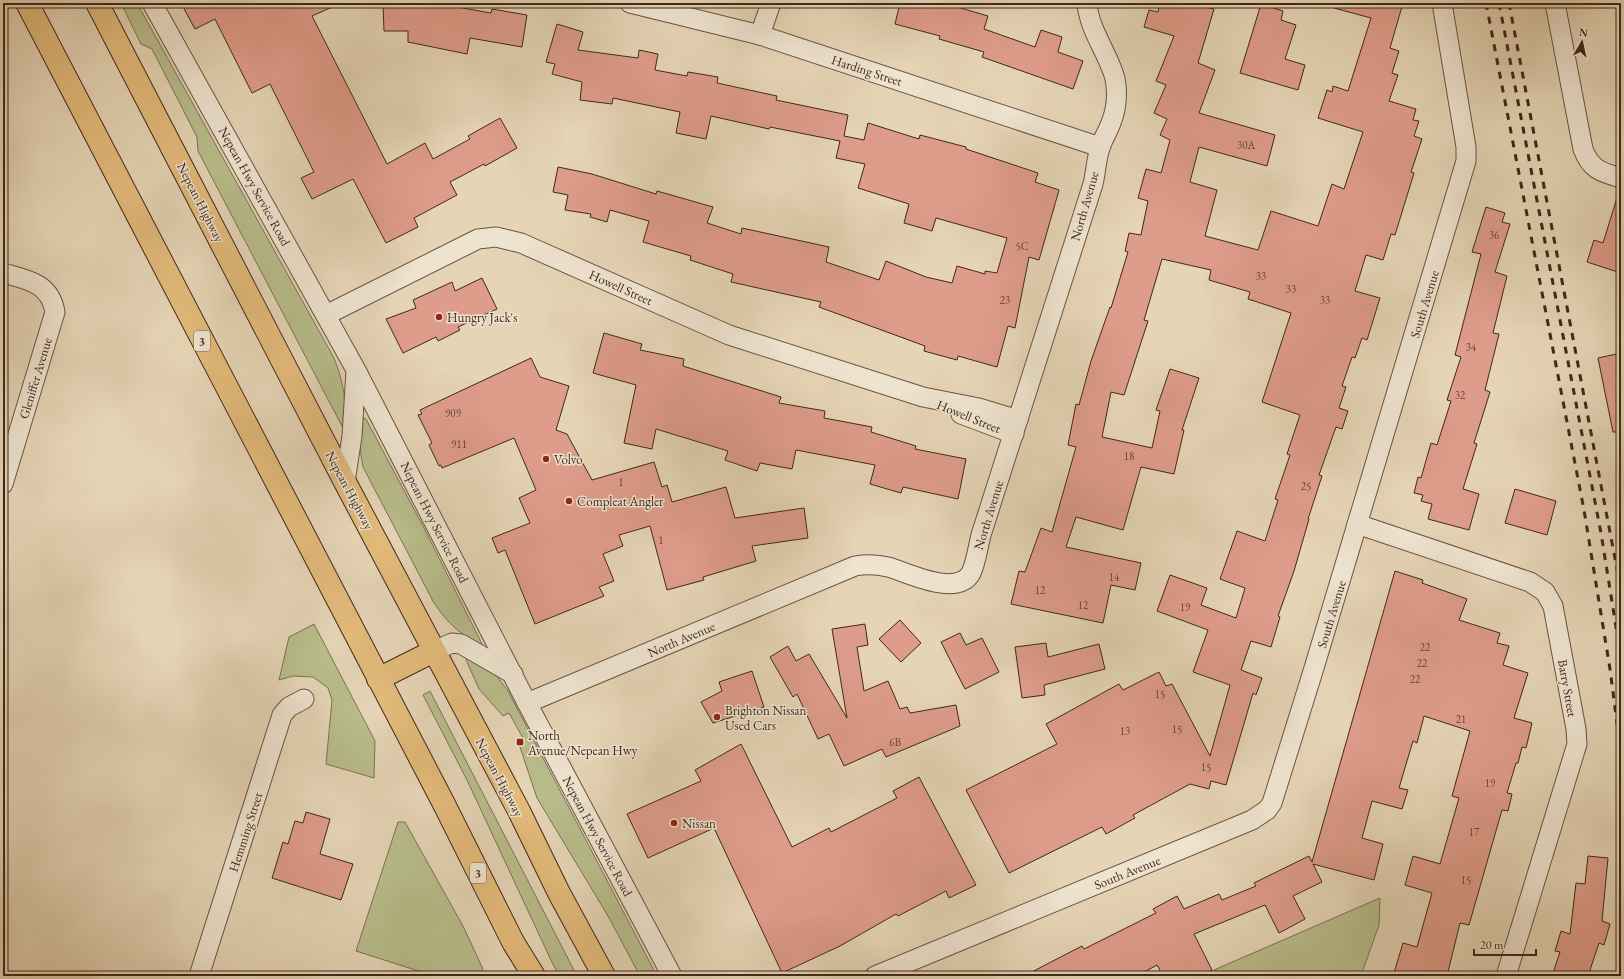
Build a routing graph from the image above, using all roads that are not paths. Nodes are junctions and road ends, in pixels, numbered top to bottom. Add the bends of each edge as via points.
1 (27, 3) edge
2 (97, 3) edge
3 (152, 3) edge
4 (630, 3) edge
5 (771, 3) edge
6 (1087, 3) edge
7 (1442, 3) edge
8 (1555, 3) edge
9 (760, 35) junction
10 (1100, 147) junction
11 (1621, 178) edge
12 (3, 273) edge
13 (326, 315) junction
14 (356, 370) junction
15 (1016, 427) junction
16 (345, 482) junction
17 (3, 484) edge
18 (1357, 524) junction
19 (434, 651) junction
20 (514, 674) junction
21 (378, 679) junction
22 (304, 699) dead end
23 (527, 703) junction
24 (199, 976) edge
25 (534, 976) edge
26 (604, 976) edge
27 (672, 976) edge
28 (875, 976) edge
29 (1506, 976) edge

1 - 21 highway, 3
2 - 16 highway, Nepean Highway
3 - 13 street, Nepean Hwy Service Road
4 - 9 street, Harding Street
5 - 9 street
6 - 10 street, North Avenue via 1092,26 1107,56 1116,88 1112,121
7 - 18 street, South Avenue via 1466,147 1466,161
8 - 11 street via 1587,160 1595,169
9 - 10 street, Harding Street
10 - 15 street, North Avenue via 1093,184
12 - 17 street, Gleniffer Avenue via 34,283 50,296 54,305 54,316
13 - 14 street, Nepean Hwy Service Road
13 - 15 street, Howell Street via 478,239 496,236 521,243 729,335 924,397 975,420
14 - 16 street via 352,436
14 - 20 street, Nepean Hwy Service Road
15 - 23 street, North Avenue via 967,578 953,584 941,583 874,564 854,566
16 - 19 highway, Nepean Highway
18 - 28 street, South Avenue via 1275,796 1267,810 1252,820
18 - 29 street, Barry Street via 1530,582 1545,592 1552,606 1577,744
19 - 20 street via 452,643 461,644
19 - 21 highway
19 - 26 highway, Nepean Highway
20 - 23 street, Nepean Hwy Service Road
21 - 25 highway, 3 via 513,942
22 - 24 street, Hemming Street via 289,707 282,715
23 - 27 street, Nepean Hwy Service Road

